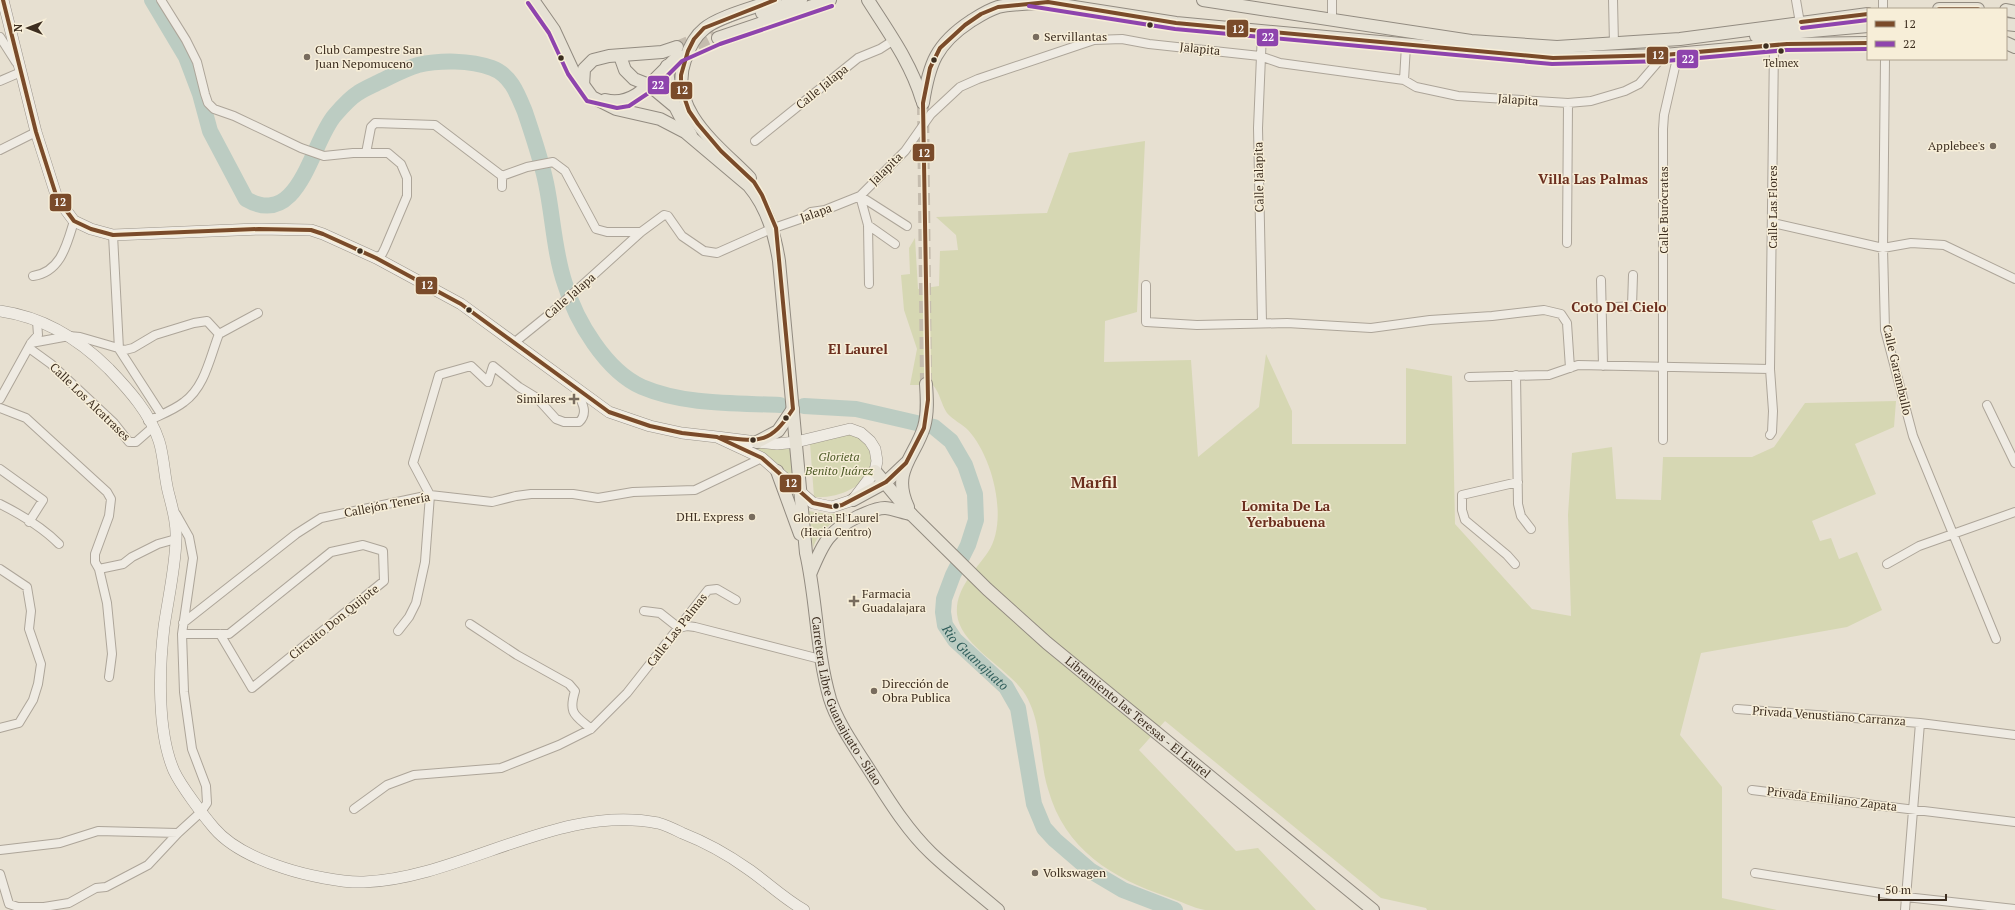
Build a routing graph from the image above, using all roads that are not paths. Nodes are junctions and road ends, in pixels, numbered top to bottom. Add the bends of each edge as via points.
1 (3, 0) edge
2 (161, 0) edge
3 (533, 0) edge
4 (774, 0) edge
5 (801, 0) edge
6 (830, 0) edge
7 (868, 0) edge
8 (1030, 0) edge
9 (1203, 0) edge
10 (1332, 0) edge
11 (1613, 0) edge
12 (1796, 0) edge
13 (1048, 2) junction
14 (1867, 14) edge
15 (1332, 20) junction
16 (1800, 22) junction
17 (1867, 26) edge
18 (1262, 32) junction
19 (1734, 32) junction
20 (0, 37) edge
21 (1867, 38) edge
22 (894, 40) junction
23 (1825, 43) junction
24 (1867, 43) edge
25 (1614, 44) junction
26 (1406, 45) junction
27 (1774, 45) junction
28 (1678, 54) junction
29 (1664, 55) junction
30 (620, 56) junction
31 (1260, 56) junction
32 (1885, 60) edge
33 (667, 66) junction
34 (20, 70) junction
35 (0, 80) edge
36 (1404, 80) junction
37 (649, 85) junction
38 (583, 86) junction
39 (592, 96) junction
40 (1568, 103) junction
41 (673, 106) junction
42 (36, 132) junction
43 (693, 139) junction
44 (755, 141) dead end
45 (0, 150) edge
46 (366, 153) junction
47 (502, 176) junction
48 (502, 187) dead end
49 (860, 196) junction
50 (74, 221) junction
51 (1773, 223) junction
52 (868, 225) junction
53 (907, 226) dead end
54 (774, 231) junction
55 (641, 232) junction
56 (113, 235) junction
57 (1566, 243) dead end
58 (895, 244) dead end
59 (1883, 248) junction
60 (376, 258) junction
61 (1634, 275) dead end
62 (33, 276) dead end
63 (2015, 279) edge
64 (1601, 280) dead end
65 (869, 284) dead end
66 (1146, 284) dead end
67 (1601, 308) junction
68 (0, 311) edge
69 (258, 313) dead end
70 (37, 321) junction
71 (1262, 322) junction
72 (219, 334) junction
73 (69, 336) junction
74 (515, 342) junction
75 (30, 345) junction
76 (119, 349) junction
77 (1602, 366) junction
78 (1570, 368) junction
79 (1663, 368) junction
80 (1770, 369) junction
81 (1516, 375) junction
82 (1469, 377) dead end
83 (926, 384) tunnel mouth
84 (575, 387) junction
85 (0, 399) edge
86 (1987, 405) dead end
87 (0, 408) edge
88 (793, 409) junction
89 (161, 414) junction
90 (150, 425) junction
91 (1770, 435) dead end
92 (717, 437) junction
93 (1663, 440) dead end
94 (757, 442) junction
95 (796, 442) junction
96 (762, 458) junction
97 (906, 463) junction
98 (2015, 463) edge
99 (0, 469) edge
100 (777, 471) junction
101 (875, 471) junction
102 (886, 482) junction
103 (1518, 482) junction
104 (801, 494) junction
105 (430, 495) junction
106 (853, 500) junction
107 (0, 504) edge
108 (174, 512) junction
109 (2015, 512) edge
110 (911, 514) junction
111 (29, 522) junction
112 (1531, 528) dead end
113 (1954, 534) junction
114 (176, 539) junction
115 (59, 544) dead end
116 (806, 553) junction
117 (1515, 564) dead end
118 (1887, 564) dead end
119 (0, 569) edge
120 (99, 569) junction
121 (811, 572) junction
122 (736, 600) dead end
123 (644, 612) dead end
124 (183, 624) junction
125 (470, 624) dead end
126 (679, 628) junction
127 (398, 631) dead end
128 (182, 634) junction
129 (220, 634) junction
130 (1996, 639) dead end
131 (820, 659) junction
132 (109, 677) dead end
133 (1737, 709) dead end
134 (1920, 723) junction
135 (0, 728) edge
136 (590, 729) junction
137 (2015, 734) edge
138 (1752, 790) dead end
139 (354, 809) dead end
140 (1913, 809) junction
141 (201, 812) junction
142 (2015, 822) edge
143 (178, 833) junction
144 (0, 850) edge
145 (1755, 873) dead end
146 (0, 874) edge
147 (1906, 898) junction
148 (2015, 909) edge
149 (804, 910) edge
150 (998, 910) edge
151 (1373, 910) edge
152 (1905, 910) edge

1 - 34 main road
2 - 46 street via 197,62 208,103 214,109 324,156
3 - 38 main road via 554,30
4 - 54 main road via 704,28 688,51 681,75 681,88 689,112 721,151 754,182 762,195
5 - 6 main road via 715,35
7 - 22 main road
8 - 13 main road
9 - 15 main road
10 - 15 street
11 - 25 street
12 - 16 street
13 - 18 main road via 1176,24
13 - 22 main road via 998,7 965,25 940,48 930,68 923,103 913,74
14 - 16 main road
15 - 25 main road via 1471,41 1557,47
16 - 19 main road
17 - 19 main road via 1751,36
18 - 26 main road
18 - 31 street, Calle Jalapita
19 - 25 main road
20 - 34 street
21 - 23 main road
22 - 44 street, Calle Jalapa via 858,58
23 - 24 main road
23 - 27 main road
26 - 29 main road via 1554,58
26 - 36 street
27 - 28 main road
27 - 51 street, Calle Las Flores
28 - 29 main road
28 - 79 street, Calle Burócratas via 1663,129
29 - 40 street, Jalapita via 1639,84 1625,91 1591,101
30 - 33 main road via 678,52
30 - 37 main road via 625,70 634,79
30 - 38 main road via 599,57 589,63 583,75
31 - 36 street, Jalapita via 1280,63
31 - 49 street, Jalapita via 1122,39 1094,40 978,78 960,87 931,114 905,151
31 - 71 street, Calle Jalapita via 1258,128
32 - 59 street, Calle Garambullo
33 - 37 main road
33 - 41 main road via 668,88
34 - 35 street
34 - 42 main road
36 - 40 street, Jalapita via 1416,87 1458,96
37 - 39 main road via 627,100 618,102
37 - 41 main road
38 - 39 main road
39 - 43 main road via 616,109 660,119
40 - 57 street
41 - 43 main road
42 - 45 street
42 - 50 main road via 57,198
43 - 54 main road via 749,186 757,196
46 - 47 street via 371,127 375,123 435,125
46 - 60 street via 388,153 401,164 407,178 407,196 382,254
47 - 48 street
47 - 55 street via 527,167 553,162 565,171 596,229 607,232
49 - 52 street, Jalapita
49 - 53 street
49 - 54 street, Jalapa via 825,210 811,212
50 - 56 main road
50 - 62 street via 60,258 53,268 44,275
51 - 59 street
51 - 80 street, Calle Las Flores
52 - 58 street
52 - 65 street, Jalapita
54 - 55 street, Jalapa via 717,253 704,251 682,236 668,216 664,215
54 - 88 main road, Carretera Libre Guanajuato - Silao
55 - 74 street, Calle Jalapa via 557,308
56 - 60 main road via 259,229 311,230 340,240
56 - 76 street
59 - 63 street via 1911,243 1944,245
59 - 113 street, Calle Garambullo via 1885,330 1913,436
60 - 74 main road via 461,304
61 - 67 street via 1632,306
64 - 67 street
66 - 71 street via 1146,322 1197,325
67 - 77 street
68 - 70 main road via 18,313
69 - 72 street
70 - 73 main road
70 - 75 street via 38,335
71 - 78 street via 1370,328 1544,310 1561,314 1567,324
72 - 76 street via 207,321 194,322 155,336 133,348
72 - 89 street via 200,386 184,402
73 - 75 street
73 - 76 street
73 - 90 main road via 103,364 135,396
74 - 84 main road
75 - 85 street
75 - 90 street, Calle Los Alcatrases via 114,423 126,439 132,443
76 - 89 street
77 - 78 street via 1578,365
77 - 79 street
78 - 81 street via 1549,375
79 - 80 street
79 - 93 street, Calle Burócratas
80 - 91 street, Calle Las Flores via 1773,411
81 - 82 street
81 - 103 street
83 - 97 main road via 927,413 924,428
84 - 92 main road via 608,412 628,420 682,433
84 - 105 street via 585,411 584,418 579,422 564,422 556,419 537,398 493,366 488,382 471,366 439,375 413,463
86 - 98 street
87 - 120 street via 26,418 112,499 95,554 95,562
88 - 94 main road via 778,431
88 - 95 main road, Carretera Libre Guanajuato - Silao
89 - 90 street
90 - 108 main road via 158,440
92 - 94 main road
92 - 96 main road
94 - 95 main road
95 - 101 main road via 850,429 861,433 875,449
95 - 104 main road, Carretera Libre Guanajuato - Silao
96 - 100 main road
96 - 105 street, Callejón Tenería via 695,490 633,492 598,498 572,494 531,494 492,502
97 - 102 main road
97 - 110 main road via 903,481
99 - 111 street via 43,500
100 - 104 main road
100 - 116 main road
101 - 102 main road, Libramiento las Teresas - El Laurel
101 - 106 main road
102 - 106 main road
102 - 110 main road, Libramiento las Teresas - El Laurel
103 - 112 street via 1521,516
103 - 117 street via 1462,495 1465,520 1508,555
104 - 106 main road via 813,503 832,507
104 - 116 main road, Carretera Libre Guanajuato - Silao
105 - 124 street, Callejón Tenería via 321,518 296,534
105 - 127 street via 425,562 409,617
107 - 111 street
108 - 114 main road
108 - 124 street via 189,537 192,558
109 - 113 street
110 - 121 main road via 886,508 872,510 848,521 825,540
110 - 151 main road, Libramiento las Teresas - El Laurel via 987,589 1047,643
111 - 115 street
113 - 118 street via 1919,546
113 - 130 street, Calle Garambullo
114 - 120 street via 158,544 123,564
114 - 141 main road via 164,630 160,685 164,732 174,771
116 - 121 main road, Carretera Libre Guanajuato - Silao
119 - 135 street via 27,587 31,611 29,629 42,664 33,700 19,723
120 - 132 street via 111,636
121 - 131 main road, Carretera Libre Guanajuato - Silao
122 - 126 street, Calle Las Palmas via 717,589 708,590
123 - 126 street via 660,613
124 - 128 street
125 - 136 street via 568,684 575,691 571,706 573,714
126 - 131 street via 695,627
126 - 136 street, Calle Las Palmas via 627,693
128 - 129 street, Circuito Don Quijote
128 - 141 street via 184,692 192,749 206,786 207,803
129 - 129 street, Circuito Don Quijote via 229,634 331,552 363,545 383,551 384,581 252,688
131 - 150 main road, Carretera Libre Guanajuato - Silao via 830,701 843,728 893,807 931,854
133 - 134 street, Privada Venustiano Carranza
134 - 137 street, Privada Venustiano Carranza
134 - 140 street
136 - 139 street, Calle Las Palmas via 559,745 501,768 414,775 387,785
138 - 140 street, Privada Emiliano Zapata
140 - 142 street, Privada Emiliano Zapata
140 - 147 street
141 - 143 street
141 - 149 main road via 216,830 239,848 266,863 306,875 363,883 413,875 575,825 615,819 660,824 708,844
143 - 144 street via 98,831 60,843
143 - 146 street via 148,865 106,887 96,888 69,904 44,907 18,907 9,904
145 - 147 street
147 - 148 street
147 - 152 street

